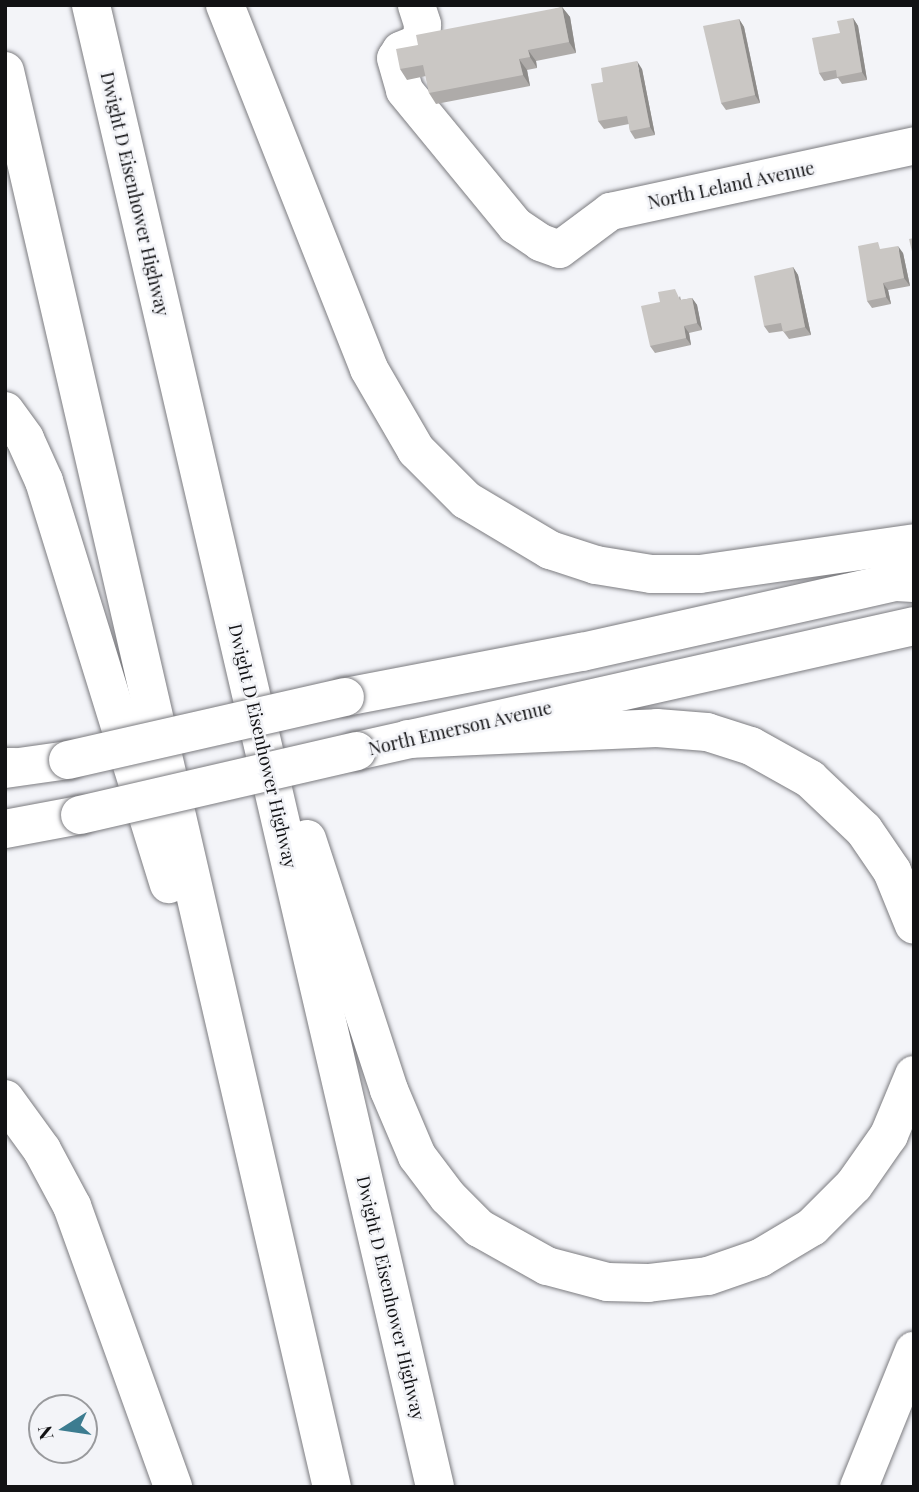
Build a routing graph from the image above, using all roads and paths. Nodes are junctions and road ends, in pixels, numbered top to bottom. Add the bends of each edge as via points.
1 (91, 5) edge
2 (225, 5) edge
3 (416, 5) edge
4 (5, 71) edge
5 (914, 145) edge
6 (5, 411) edge
7 (914, 543) edge
8 (908, 581) edge
9 (228, 595) junction
10 (914, 626) edge
11 (408, 739) junction
12 (8, 768) edge
13 (5, 829) edge
14 (914, 925) edge
15 (914, 1075) edge
16 (5, 1099) edge
17 (260, 1176) junction
18 (914, 1351) edge
19 (173, 1487) edge
20 (332, 1487) edge
21 (435, 1487) edge
22 (859, 1487) edge

1 - 9 main road, Dwight D Eisenhower Highway
2 - 7 main road via 369,369 416,450 466,500 550,550 606,567 651,574 700,574
3 - 5 street, North Leland Avenue via 421,37 395,58 404,90 514,225 559,250 610,211
4 - 17 main road
6 - 17 main road via 26,439 44,481
8 - 12 main road, bridge via 345,697 68,760
9 - 15 main road via 396,1111 430,1173 463,1213 493,1237 547,1265 607,1282 678,1281 743,1265 812,1227 855,1185 889,1135
9 - 21 main road, Dwight D Eisenhower Highway
10 - 11 main road, North Emerson Avenue
11 - 13 main road, North Emerson Avenue, bridge
11 - 14 main road via 657,728 707,732 751,746 810,779 864,830 892,871
16 - 19 main road via 42,1150 72,1206
17 - 20 main road
18 - 22 main road

